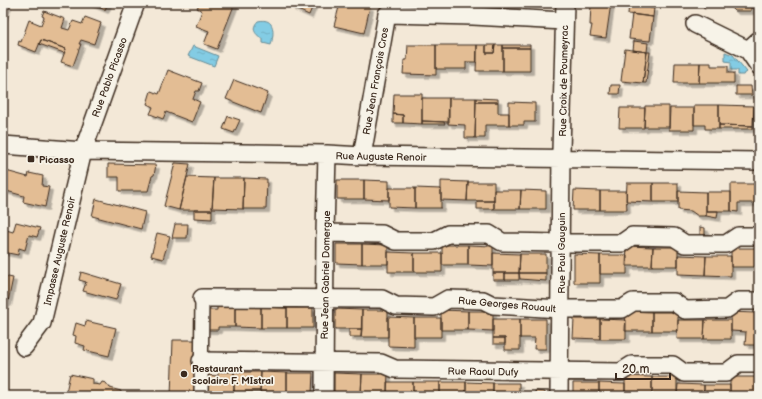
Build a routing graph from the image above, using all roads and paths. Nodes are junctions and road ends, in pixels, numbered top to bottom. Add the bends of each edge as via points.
1 (136, 3) edge
2 (564, 3) edge
3 (389, 9) edge
4 (473, 9) edge
5 (564, 21) junction
6 (696, 24) dead end
7 (754, 45) edge
8 (759, 66) edge
9 (3, 146) edge
10 (83, 151) junction
11 (327, 154) junction
12 (362, 156) junction
13 (561, 159) junction
14 (759, 161) edge
15 (325, 233) junction
16 (759, 236) edge
17 (560, 244) junction
18 (202, 298) joint
19 (325, 299) junction
20 (759, 302) edge
21 (560, 309) junction
22 (24, 347) dead end
23 (201, 361) junction
24 (324, 362) junction
25 (759, 364) edge
26 (560, 372) junction
27 (201, 396) edge
28 (324, 396) edge
29 (559, 396) edge

1 - 10 street, Rue Pablo Picasso
2 - 5 street, Rue Croix de Poumeyrac
3 - 4 street, Rue Jean François Cros
3 - 12 street, Rue Jean François Cros
4 - 5 street, Rue Jean François Cros
5 - 13 street, Rue Croix de Poumeyrac
6 - 7 street
7 - 8 street
9 - 10 street, Rue Auguste Renoir
10 - 11 street, Rue Auguste Renoir
10 - 22 street, Impasse Auguste Renoir via 42,323
11 - 12 street, Rue Auguste Renoir
11 - 15 street, Rue Jean Gabriel Domergue
12 - 13 street, Rue Auguste Renoir
13 - 14 street, Rue Auguste Renoir
13 - 17 street, Rue Paul Gauguin
15 - 17 street via 382,234 396,241 434,241 448,234 489,234 502,242
15 - 19 street, Rue Jean Gabriel Domergue
16 - 17 street via 738,236 726,244 685,244 674,237 632,236 622,244
17 - 21 street, Rue Paul Gauguin
18 - 19 street, Rue Georges Rouault
18 - 23 street
19 - 21 street, Rue Georges Rouault via 382,300 396,306 434,306 448,300 482,300 493,305
19 - 24 street, Rue Jean Gabriel Domergue
20 - 21 street, Rue Georges Rouault via 738,301 726,309 685,310 674,302 633,302 622,309
21 - 26 street, Rue Paul Gauguin
23 - 24 street, Rue Raoul Dufy
23 - 27 street
24 - 26 street, Rue Raoul Dufy via 381,363 395,369
24 - 28 street, Rue Jean Gabriel Domergue
25 - 26 street, Rue Raoul Dufy via 738,364 726,373 684,373 673,365 632,365 621,372
26 - 29 street, Rue Paul Gauguin

